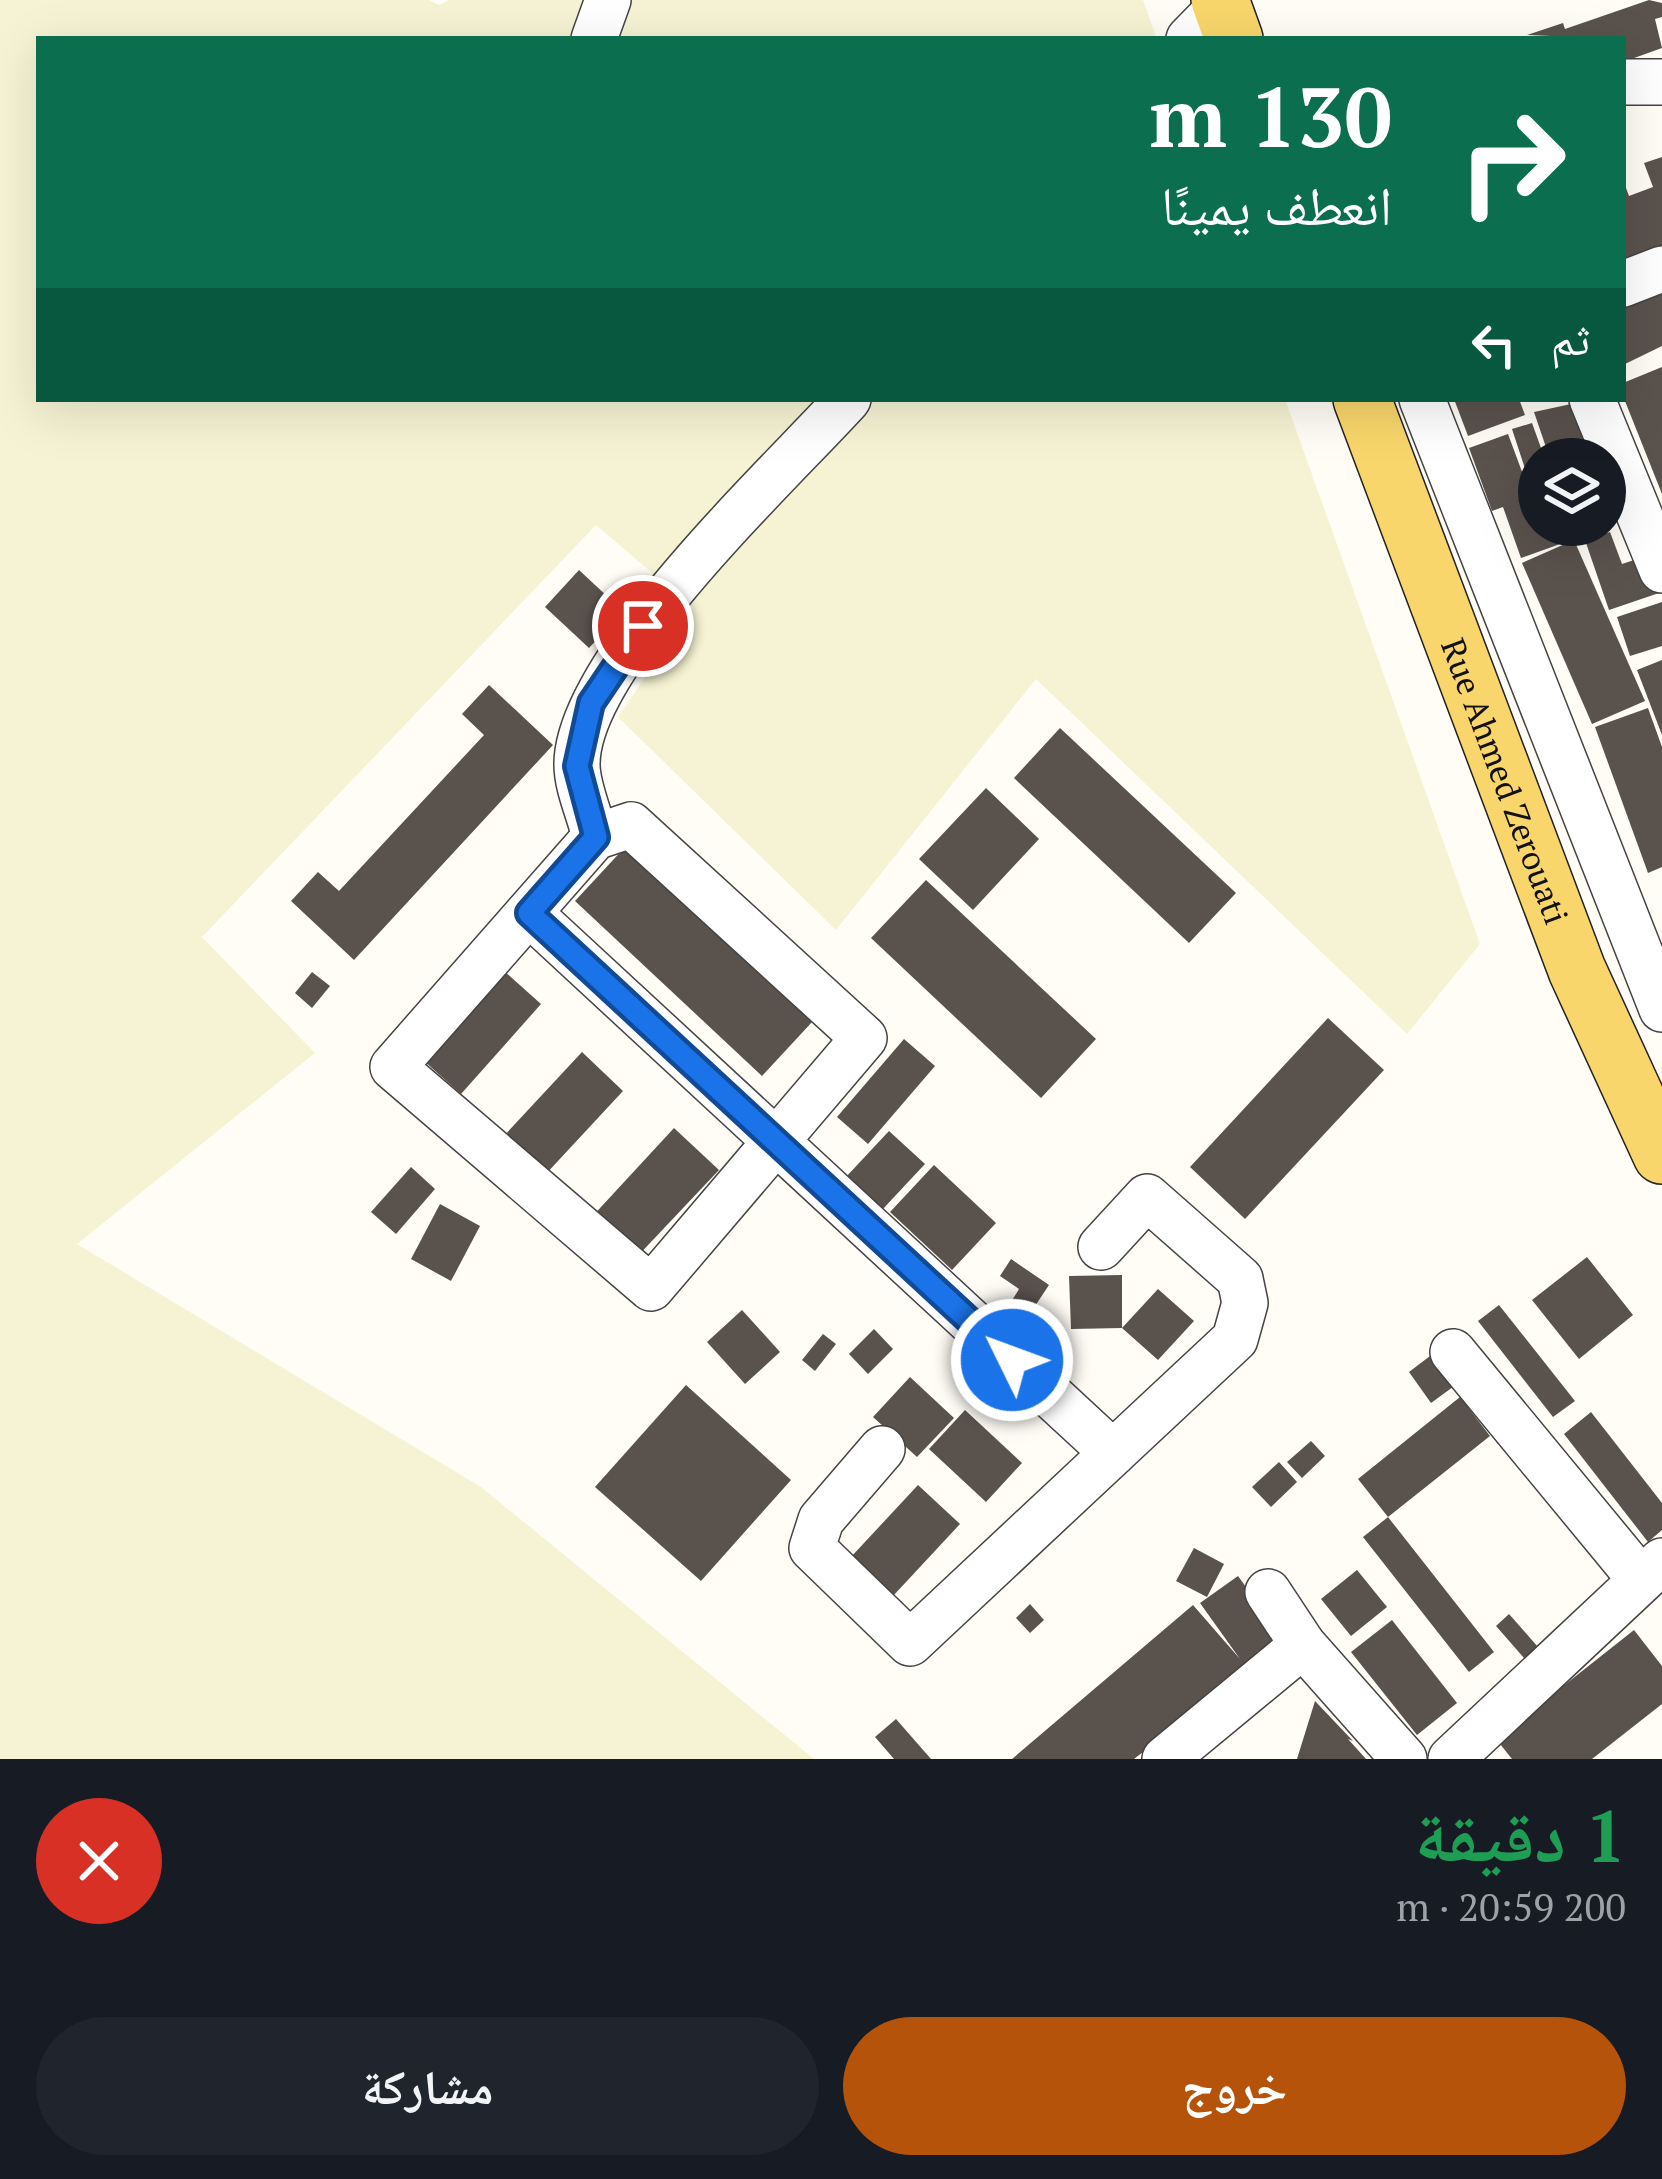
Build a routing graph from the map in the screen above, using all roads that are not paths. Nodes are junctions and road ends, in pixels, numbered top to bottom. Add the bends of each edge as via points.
1 (608, 0) edge
2 (595, 36) edge
3 (1626, 82) edge
4 (1662, 82) edge
5 (1662, 269) edge
6 (1626, 283) edge
7 (845, 402) edge
8 (1363, 402) edge
9 (1423, 402) edge
10 (1593, 402) edge
11 (1662, 570) edge
12 (596, 837) junction
13 (529, 913) junction
14 (1662, 1009) edge
15 (775, 1143) junction
16 (1660, 1152) edge
17 (1101, 1247) dead end
18 (1454, 1352) dead end
19 (882, 1448) dead end
20 (1113, 1453) junction
21 (1652, 1570) edge
22 (1268, 1592) dead end
23 (1303, 1646) junction
24 (1165, 1759) edge
25 (1404, 1759) edge
26 (1451, 1759) edge

1 - 2 street
3 - 4 street
5 - 6 street
7 - 12 street via 643,626 591,703 577,766
8 - 16 main road, Rue Ahmed Zerouati via 1576,970
9 - 14 street
10 - 11 street
12 - 13 street
12 - 15 street via 631,825 864,1038
13 - 15 street
13 - 15 street via 393,1067 652,1288
15 - 20 street
17 - 20 street via 1147,1197 1240,1279 1245,1303 1235,1340
18 - 21 street
19 - 20 street via 821,1520 812,1548 910,1643
21 - 26 street
22 - 23 street
23 - 24 street
23 - 25 street

